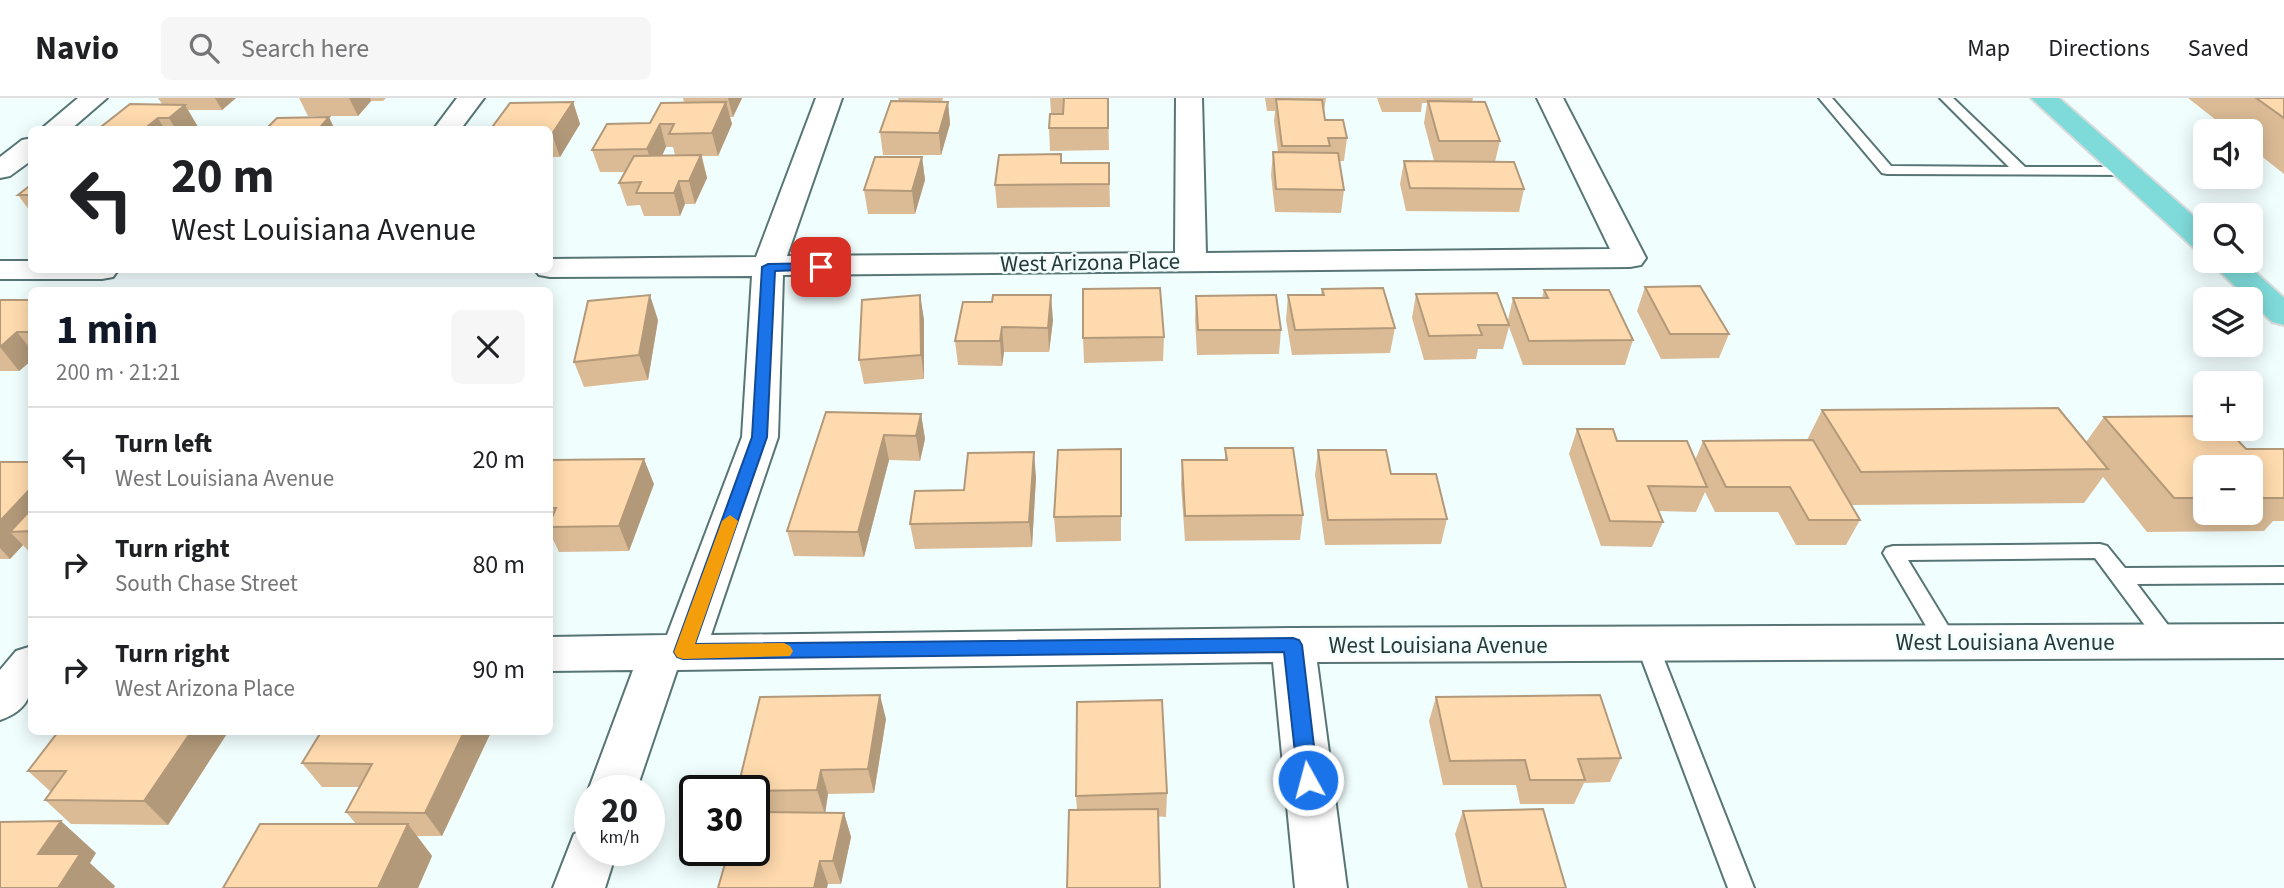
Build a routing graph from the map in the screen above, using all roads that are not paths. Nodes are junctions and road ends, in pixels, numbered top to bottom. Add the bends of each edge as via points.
1 (94, 98) edge
2 (471, 98) edge
3 (829, 98) edge
4 (1189, 98) edge
5 (1550, 98) edge
6 (1825, 98) edge
7 (1946, 98) edge
8 (2044, 98) edge
9 (58, 126) edge
10 (449, 126) edge
11 (28, 149) edge
12 (0, 170) edge
13 (2021, 171) junction
14 (2126, 171) junction
15 (2193, 231) edge
16 (1191, 261) junction
17 (768, 267) junction
18 (553, 268) edge
19 (0, 270) edge
20 (28, 270) edge
21 (2238, 273) edge
22 (2284, 315) edge
23 (2284, 575) edge
24 (2119, 576) junction
25 (2284, 640) edge
26 (2169, 641) junction
27 (1947, 642) junction
28 (1647, 644) junction
29 (1293, 645) junction
30 (672, 652) junction
31 (553, 654) edge
32 (0, 663) edge
33 (28, 663) edge
34 (28, 668) edge
35 (0, 702) edge
36 (619, 775) edge
37 (587, 866) edge
38 (579, 888) edge
39 (1321, 888) edge
40 (1741, 888) edge

1 - 9 street
2 - 10 street
3 - 17 street
4 - 16 street
5 - 16 street, West Arizona Place via 1630,258
6 - 13 lane via 1887,170
7 - 13 lane
8 - 14 main road
11 - 12 street
13 - 14 lane
14 - 15 main road
16 - 17 street, West Arizona Place
17 - 18 street, West Arizona Place
17 - 30 street via 760,437
19 - 20 street
21 - 22 main road
23 - 24 lane
24 - 26 lane
24 - 27 lane via 2100,551 1893,552
25 - 26 street, West Louisiana Avenue
26 - 27 street, West Louisiana Avenue
27 - 28 street, West Louisiana Avenue
28 - 29 street, West Louisiana Avenue
28 - 40 lane
29 - 30 street, West Louisiana Avenue
29 - 39 street
30 - 31 street, West Louisiana Avenue
30 - 36 street
32 - 33 street
34 - 35 street
37 - 38 street

